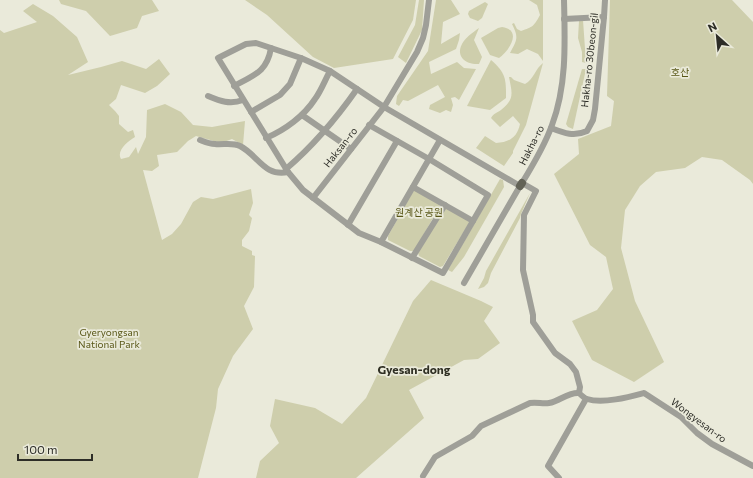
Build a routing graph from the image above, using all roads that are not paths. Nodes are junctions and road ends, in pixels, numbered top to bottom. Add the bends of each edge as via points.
1 (429, 0) edge
2 (564, 0) edge
3 (605, 0) edge
4 (604, 17) junction
5 (564, 19) junction
6 (271, 48) junction
7 (302, 58) junction
8 (330, 71) junction
9 (234, 86) junction
10 (357, 89) junction
11 (208, 96) dead end
12 (243, 100) junction
13 (384, 108) junction
14 (251, 112) junction
15 (302, 115) junction
16 (369, 125) junction
17 (551, 128) junction
18 (325, 131) junction
19 (266, 138) junction
20 (200, 140) dead end
21 (440, 140) junction
22 (397, 141) junction
23 (351, 149) junction
24 (429, 159) junction
25 (287, 170) junction
26 (521, 185) junction
27 (413, 187) junction
28 (313, 198) junction
29 (445, 205) junction
30 (473, 221) junction
31 (348, 225) junction
32 (381, 242) junction
33 (412, 258) junction
34 (464, 283) dead end
35 (579, 393) junction
36 (586, 399) junction
37 (753, 466) edge
38 (423, 476) dead end
39 (559, 478) edge

1 - 13 street, Haksan-ro via 423,38
2 - 5 street, Hakha-ro
3 - 4 street, Hakha-ro 30beon-gil
4 - 5 street
4 - 17 street, Hakha-ro 30beon-gil via 595,109 590,127 576,135
5 - 17 street, Hakha-ro via 561,90
6 - 7 street
6 - 9 street via 264,67
6 - 9 street via 256,43 246,44 218,58
7 - 8 street
7 - 14 street via 290,84 280,95
8 - 10 street
8 - 15 street via 316,99
9 - 12 street
10 - 13 street
10 - 18 street, Haksan-ro
11 - 12 street via 226,103
12 - 14 street
13 - 16 street, Haksan-ro
13 - 21 street
14 - 19 street
15 - 18 street
15 - 19 street
16 - 22 street
16 - 23 street, Haksan-ro
17 - 26 street, Hakha-ro
18 - 23 street
18 - 25 street, Haksan-ro
19 - 25 street
20 - 25 street via 213,144 239,145 268,169 276,173
21 - 24 street
21 - 26 street
22 - 24 street
22 - 31 street
23 - 28 street, Haksan-ro
24 - 27 street
24 - 30 street via 488,195
25 - 28 street
26 - 34 street, Hakha-ro
26 - 35 street via 536,191 524,215 523,270 533,322 555,353 576,372
27 - 29 street
27 - 32 street
28 - 31 street
29 - 30 street
29 - 33 street
30 - 33 street via 443,273
31 - 32 street via 359,233
32 - 33 street via 393,251
35 - 36 street
35 - 38 street via 573,392 550,403 530,403 481,426 472,436 435,457
36 - 37 street, Wongyesan-ro via 620,399 644,393 681,417 712,444
36 - 39 street via 548,466

